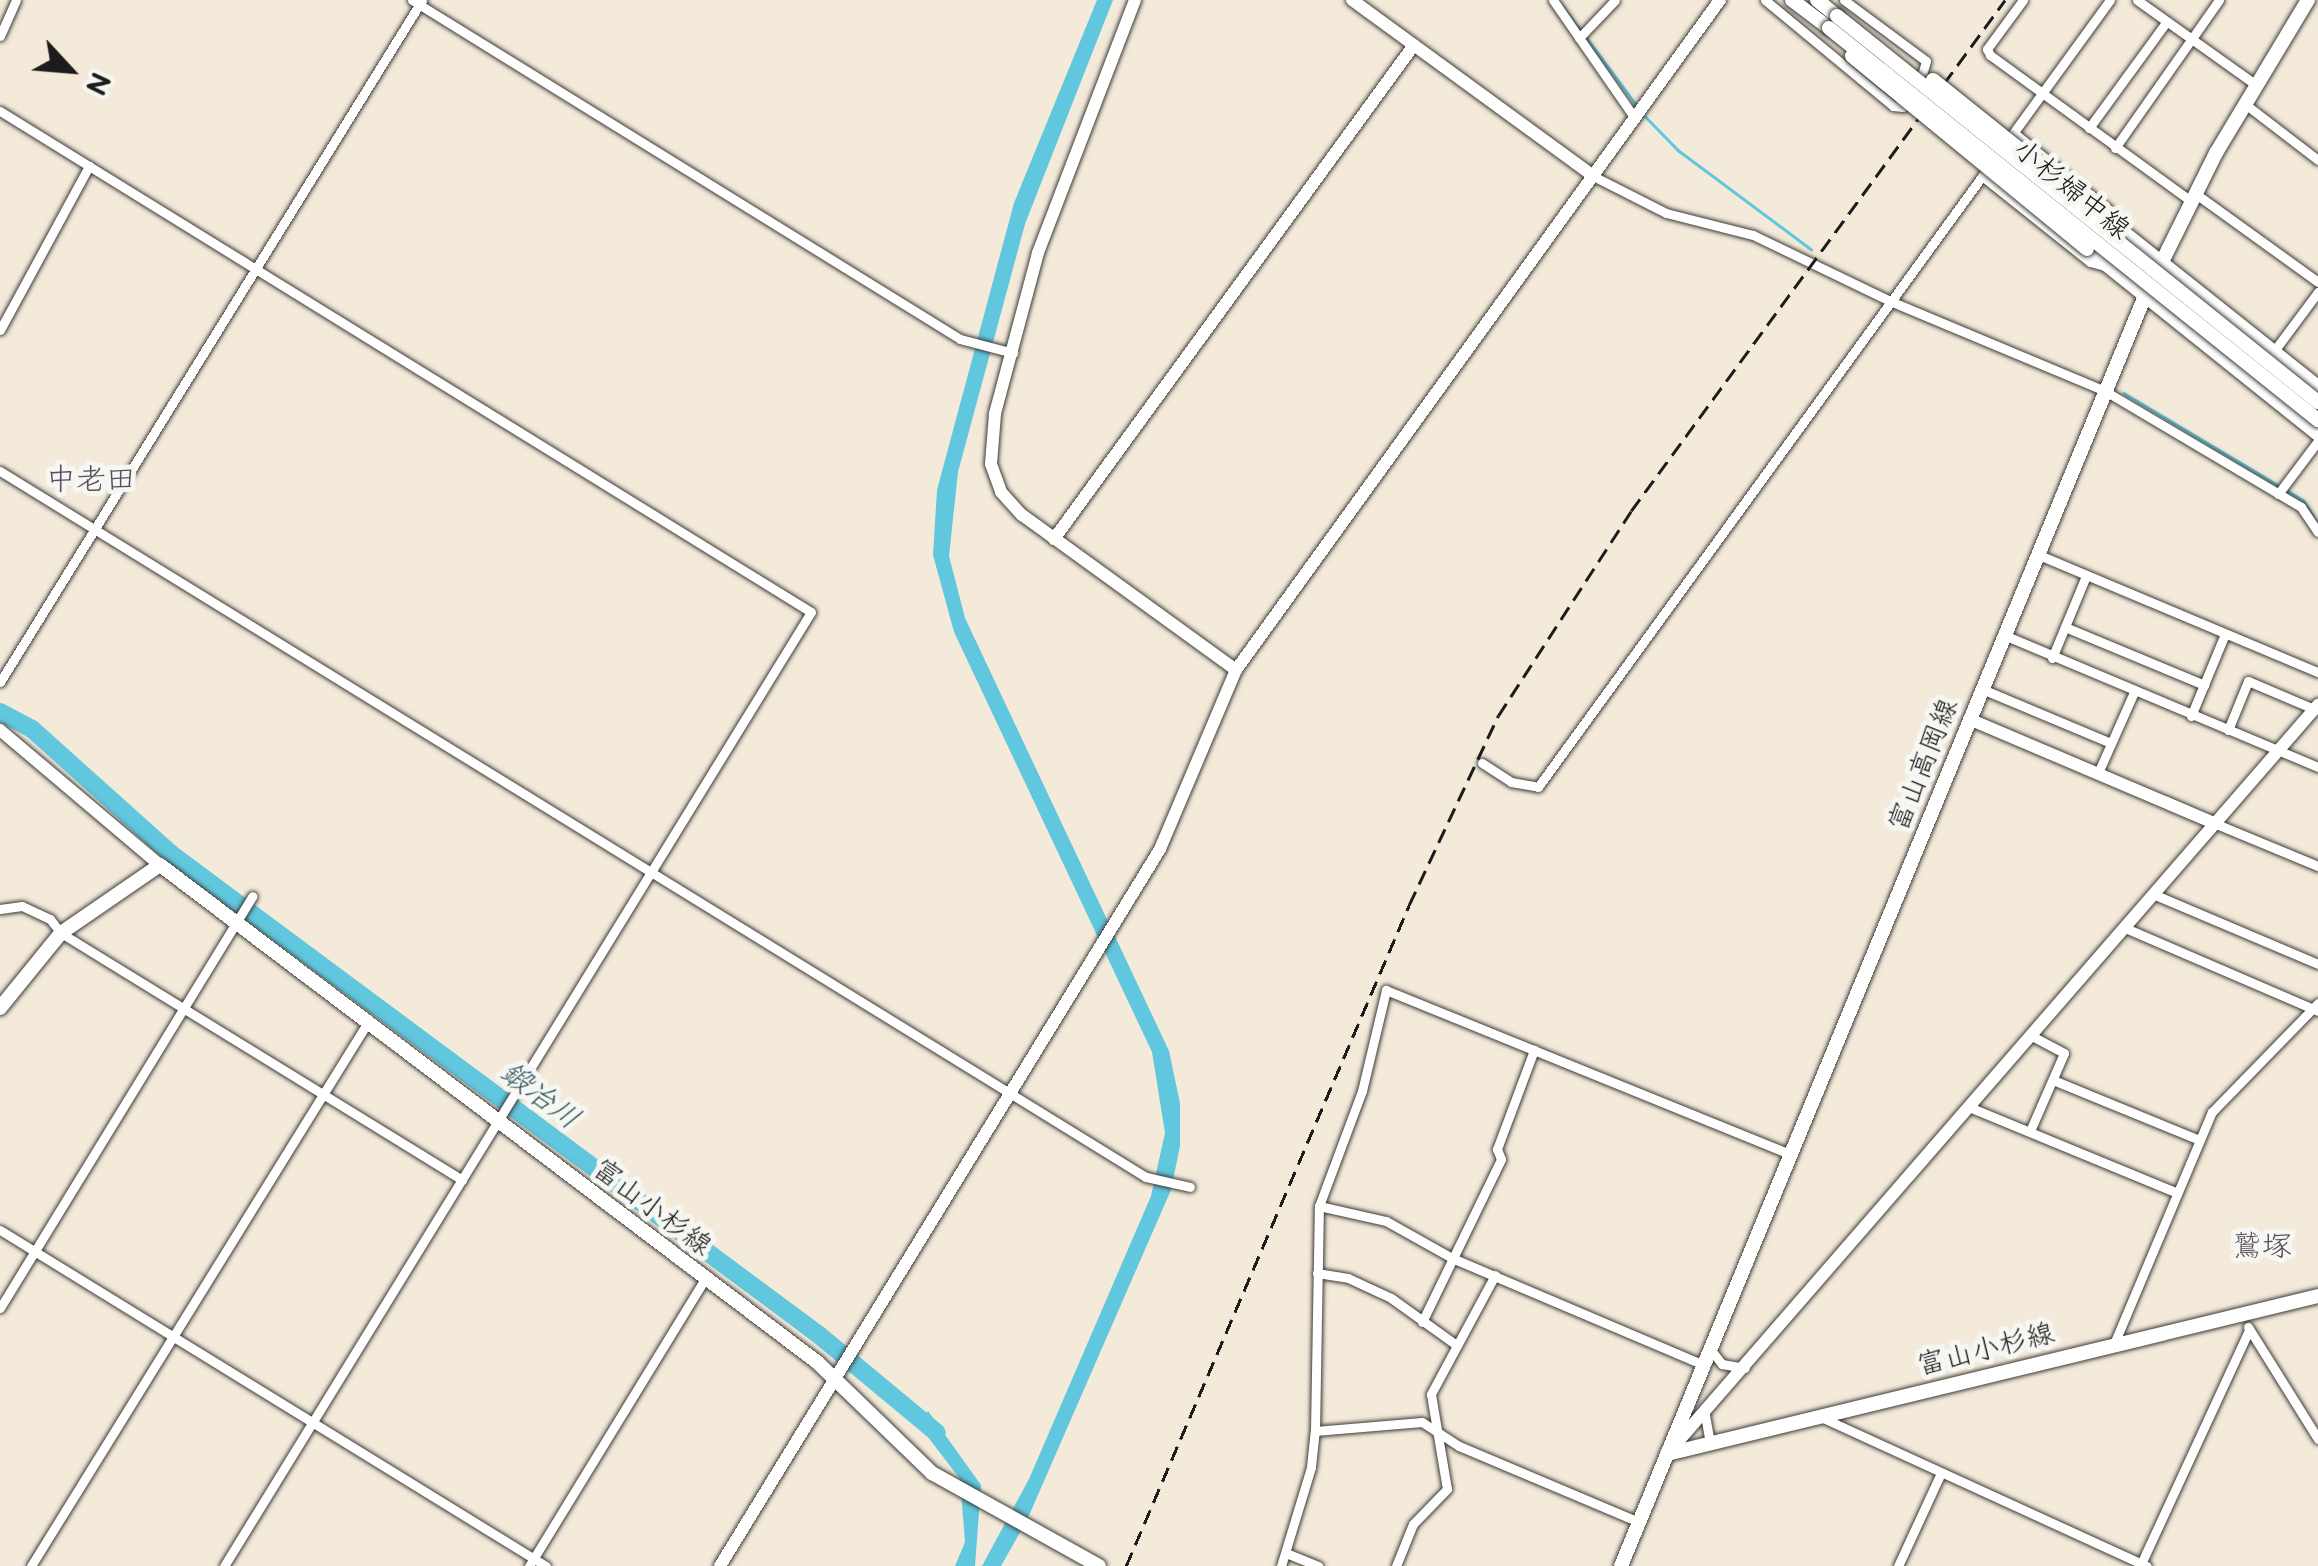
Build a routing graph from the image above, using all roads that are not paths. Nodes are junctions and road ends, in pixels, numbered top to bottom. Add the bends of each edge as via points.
1 (16, 0) edge
2 (1135, 0) edge
3 (1352, 0) edge
4 (1553, 0) edge
5 (1616, 0) edge
6 (1720, 0) edge
7 (1766, 0) edge
8 (1792, 0) edge
9 (1817, 0) edge
10 (1844, 0) edge
11 (2023, 0) edge
12 (2110, 0) edge
13 (2137, 0) edge
14 (2219, 0) edge
15 (2308, 0) edge
16 (417, 2) edge
17 (2167, 21) junction
18 (1833, 22) junction
19 (0, 36) edge
20 (1580, 38) junction
21 (2192, 38) junction
22 (1414, 45) junction
23 (2256, 85) junction
24 (2043, 93) junction
25 (2244, 104) junction
26 (0, 111) edge
27 (1634, 117) junction
28 (2088, 128) junction
29 (2014, 133) junction
30 (2318, 142) edge
31 (2116, 148) junction
32 (2314, 157) edge
33 (89, 166) junction
34 (1593, 176) junction
35 (1982, 176) junction
36 (2194, 198) junction
37 (2113, 224) junction
38 (2163, 262) junction
39 (2108, 266) junction
40 (256, 268) junction
41 (2318, 282) edge
42 (2318, 292) edge
43 (2145, 296) junction
44 (1890, 302) junction
45 (0, 330) edge
46 (2274, 352) junction
47 (1013, 354) junction
48 (2318, 387) edge
49 (2105, 391) junction
50 (2318, 402) edge
51 (2318, 420) edge
52 (2318, 434) edge
53 (2318, 441) edge
54 (0, 471) edge
55 (2278, 494) junction
56 (96, 529) junction
57 (2318, 532) edge
58 (1054, 539) junction
59 (2039, 555) junction
60 (2086, 576) junction
61 (2065, 627) junction
62 (2225, 634) junction
63 (2004, 635) junction
64 (2052, 658) junction
65 (1236, 670) junction
66 (2318, 672) edge
67 (0, 682) edge
68 (2204, 685) junction
69 (1982, 690) junction
70 (2134, 692) junction
71 (2316, 707) edge
72 (2191, 716) junction
73 (1969, 719) junction
74 (0, 730) edge
75 (2228, 730) junction
76 (2111, 743) junction
77 (2278, 750) junction
78 (1482, 764) dead end
79 (2318, 768) edge
80 (2098, 773) junction
81 (2214, 822) junction
82 (160, 865) junction
83 (2318, 866) edge
84 (649, 870) junction
85 (2153, 894) junction
86 (252, 896) dead end
87 (0, 908) edge
88 (238, 921) junction
89 (2123, 927) junction
90 (61, 933) junction
91 (2318, 964) edge
92 (184, 1006) junction
93 (0, 1008) edge
94 (2316, 1008) edge
95 (366, 1025) junction
96 (2030, 1035) junction
97 (1534, 1050) junction
98 (2053, 1080) junction
99 (1010, 1094) junction
100 (323, 1095) junction
101 (1969, 1107) junction
102 (499, 1121) junction
103 (2030, 1131) junction
104 (2197, 1139) junction
105 (1792, 1156) junction
106 (462, 1180) junction
107 (1190, 1186) dead end
108 (2175, 1192) junction
109 (1319, 1206) junction
110 (0, 1230) edge
111 (35, 1251) junction
112 (1452, 1258) junction
113 (1317, 1273) junction
114 (1494, 1276) junction
115 (705, 1279) junction
116 (2318, 1296) edge
117 (0, 1308) edge
118 (1422, 1322) junction
119 (2246, 1323) junction
120 (173, 1338) junction
121 (1455, 1344) junction
122 (2113, 1346) junction
123 (1711, 1350) junction
124 (1704, 1365) junction
125 (1746, 1368) junction
126 (839, 1374) junction
127 (1705, 1415) junction
128 (1823, 1418) junction
129 (312, 1422) junction
130 (1315, 1430) junction
131 (1440, 1430) junction
132 (2318, 1439) edge
133 (1720, 1444) junction
134 (1667, 1454) junction
135 (1941, 1473) junction
136 (1639, 1522) junction
137 (1286, 1553) junction
138 (531, 1562) edge
139 (2143, 1565) edge
140 (31, 1566) edge
141 (224, 1566) edge
142 (546, 1566) edge
143 (720, 1566) edge
144 (1099, 1566) edge
145 (1281, 1566) edge
146 (1318, 1566) edge
147 (1396, 1566) edge
148 (1621, 1566) edge
149 (1898, 1566) edge

1 - 19 street
2 - 47 street via 1038,253
3 - 22 street
4 - 20 street
5 - 20 street
6 - 27 street
7 - 10 street via 1893,106 1903,106 1928,72 1926,61
8 - 18 main road, 小杉婦中線
9 - 18 main road, 小杉婦中線
11 - 24 street via 1987,49
12 - 24 street
13 - 17 street
14 - 21 street
15 - 23 main road, 富山高岡線
16 - 40 street
16 - 47 street via 972,342
17 - 21 street
17 - 28 street
18 - 37 main road, bridge via 1895,50
18 - 39 main road, bridge via 1868,74
18 - 50 main road, 小杉婦中線, bridge
18 - 51 main road, 小杉婦中線, bridge
20 - 27 street
21 - 23 street
21 - 31 street
22 - 34 street
22 - 58 street
23 - 25 main road, 富山高岡線
24 - 28 street
24 - 29 street
25 - 32 street
25 - 36 main road, 富山高岡線
26 - 33 street
27 - 34 street
28 - 31 street
29 - 35 street
29 - 37 street via 2109,210
30 - 32 street
31 - 36 street
33 - 40 street
33 - 45 street
34 - 44 street via 1666,213 1753,234
34 - 65 street
35 - 39 street via 2090,262
35 - 44 street
36 - 38 main road, 富山高岡線
36 - 41 street
37 - 38 main road
38 - 43 main road, 富山高岡線
38 - 46 main road
39 - 43 main road
40 - 56 street
40 - 84 street via 811,612
42 - 46 street
43 - 49 main road, 富山高岡線
43 - 52 main road
44 - 49 street
44 - 78 street via 1538,787 1511,782
46 - 48 main road
47 - 58 street via 989,442 991,464 1002,492
49 - 55 street
49 - 59 main road, 富山高岡線
53 - 55 street
54 - 56 street
55 - 57 street via 2301,507
56 - 67 street
56 - 84 street
58 - 65 street
59 - 60 street
59 - 63 main road, 富山高岡線
60 - 61 street
60 - 62 street
61 - 64 street
61 - 68 street
62 - 66 street
62 - 68 street
63 - 64 street
63 - 69 main road, 富山高岡線
64 - 70 street
65 - 99 street via 1160,850
68 - 72 street
69 - 73 main road, 富山高岡線
69 - 76 street
70 - 72 street
70 - 76 street
71 - 75 street via 2248,682
71 - 77 street
72 - 75 street
73 - 80 street
73 - 105 main road, 富山高岡線
74 - 82 street
75 - 77 street
76 - 80 street
77 - 79 street
77 - 81 street
80 - 81 street
81 - 83 street
81 - 85 street
82 - 88 main road, 富山小杉線
82 - 90 main road
84 - 99 street
84 - 102 street
85 - 89 street
85 - 91 street
86 - 88 street
87 - 90 street via 22,906
88 - 92 street
88 - 95 main road, 富山小杉線
89 - 94 street
89 - 96 street
90 - 92 street
90 - 93 main road
92 - 100 street
92 - 111 street
94 - 104 street via 2212,1112
95 - 100 street
95 - 102 main road, 富山小杉線
96 - 98 street via 2064,1053
96 - 101 street
97 - 105 street
97 - 109 street via 1386,990 1362,1091
97 - 112 street via 1497,1149 1501,1160
98 - 103 street
98 - 104 street
99 - 107 street via 1151,1179
99 - 126 street
100 - 106 street
100 - 120 street
101 - 103 street
101 - 125 street
102 - 106 street
102 - 115 main road, 富山小杉線
103 - 108 street
104 - 108 street
105 - 123 main road, 富山高岡線
106 - 129 street
108 - 122 street
109 - 112 street via 1386,1221
109 - 113 street
110 - 111 street
111 - 117 street
111 - 120 street
112 - 114 street
112 - 118 street
113 - 118 street via 1348,1278
113 - 130 street
114 - 121 street
114 - 124 street
115 - 126 main road, 富山小杉線
115 - 138 street
116 - 119 main road, 富山小杉線
118 - 121 street
119 - 122 main road, 富山小杉線
119 - 132 street
119 - 139 street
120 - 129 street
120 - 140 street
121 - 131 street via 1431,1394
122 - 128 main road, 富山小杉線
123 - 124 main road, 富山高岡線
123 - 125 street via 1722,1364
124 - 134 main road, 富山高岡線
125 - 127 street
126 - 143 street
126 - 144 main road, 富山小杉線 via 916,1460 1004,1518
127 - 133 street via 1708,1438
127 - 134 street
128 - 133 main road, 富山小杉線
128 - 135 street
129 - 138 street
129 - 141 street
130 - 131 street via 1422,1422
130 - 137 street
131 - 136 street via 1459,1446
131 - 147 street via 1446,1489 1413,1524
133 - 134 main road, 富山小杉線
134 - 136 main road, 富山高岡線
135 - 139 street
135 - 149 street
136 - 148 main road, 富山高岡線
137 - 145 street
137 - 146 street
138 - 142 street

